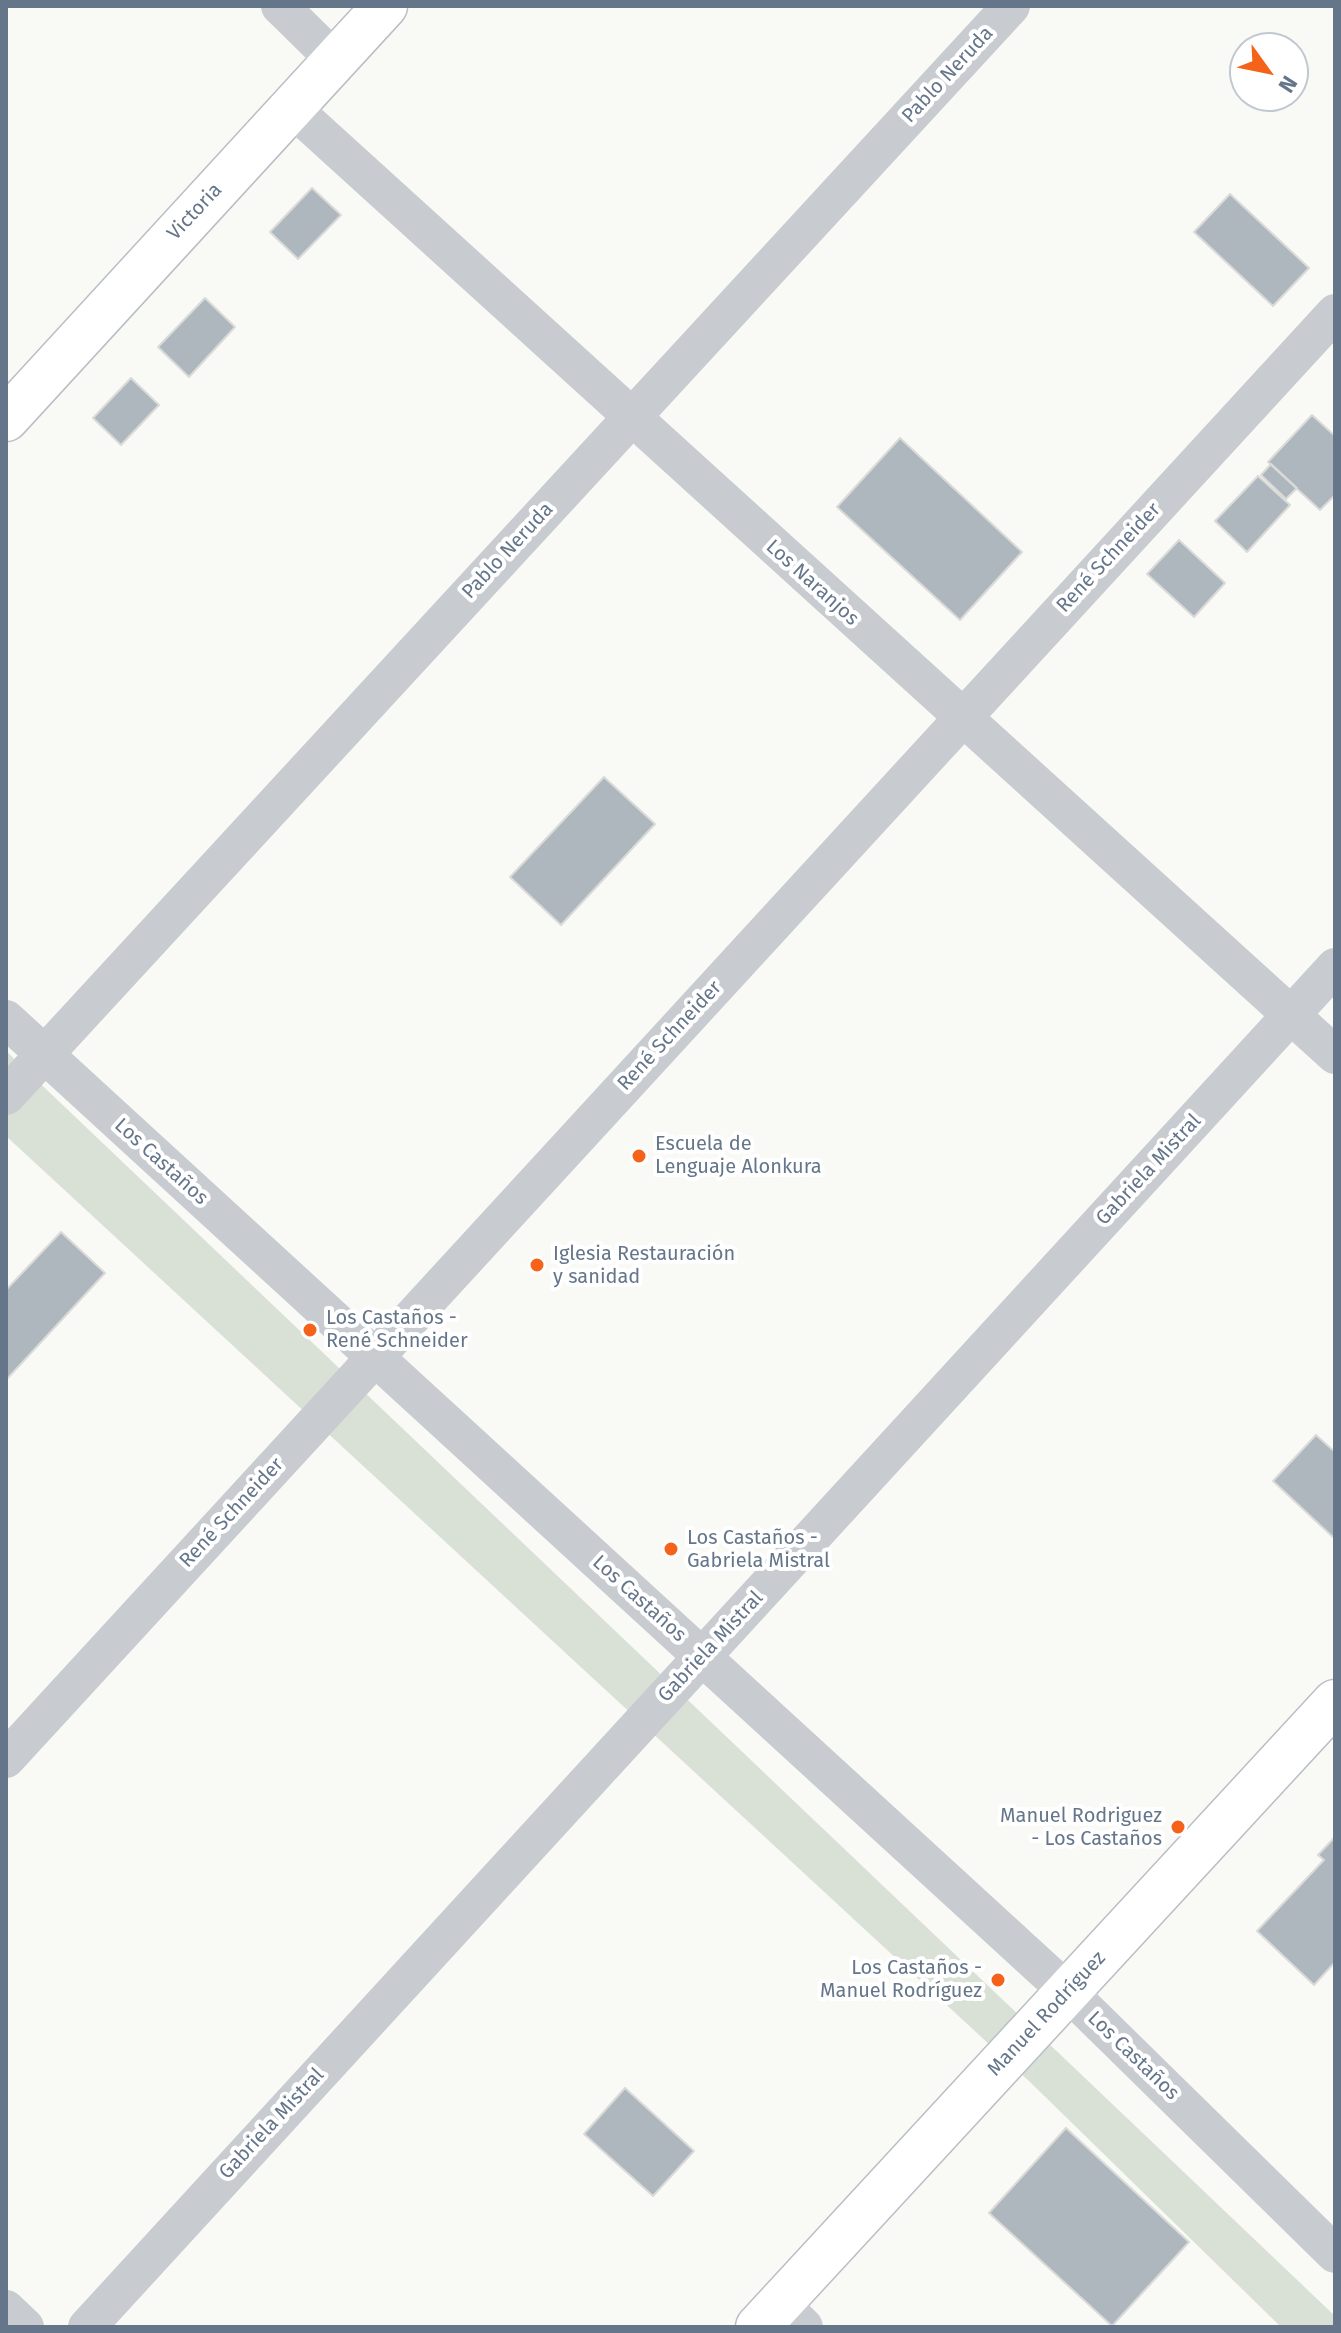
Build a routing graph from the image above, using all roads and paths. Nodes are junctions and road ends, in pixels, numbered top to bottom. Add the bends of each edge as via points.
1 (280, 6) edge
2 (385, 6) edge
3 (1011, 6) edge
4 (335, 60) junction
5 (292, 108) junction
6 (1335, 313) edge
7 (11, 405) edge
8 (631, 418) junction
9 (962, 719) junction
10 (1335, 967) edge
11 (1291, 1014) junction
12 (6, 1019) edge
13 (44, 1055) junction
14 (1335, 1055) edge
15 (6, 1096) edge
16 (375, 1357) junction
17 (702, 1657) junction
18 (1335, 1702) edge
19 (6, 1759) edge
20 (1068, 1992) junction
21 (1335, 2254) edge
22 (6, 2309) edge
23 (781, 2319) edge
24 (25, 2327) edge
25 (87, 2327) edge

1 - 4 street
2 - 4 street, Victoria
3 - 8 street, Pablo Neruda
4 - 5 street, Victoria
5 - 7 street, Victoria
5 - 8 street, Los Naranjos
6 - 9 street, René Schneider
8 - 9 street, Los Naranjos
8 - 13 street, Pablo Neruda
9 - 11 street, Los Naranjos
9 - 16 street, René Schneider
10 - 11 street, Gabriela Mistral
11 - 14 street, Los Naranjos
11 - 17 street, Gabriela Mistral
12 - 13 street, Los Castaños
13 - 15 street, Pablo Neruda
13 - 16 street, Los Castaños
16 - 17 street, Los Castaños
16 - 19 street, René Schneider
17 - 20 street, Los Castaños
17 - 25 street, Gabriela Mistral
18 - 20 street, Manuel Rodríguez
20 - 21 street, Los Castaños
20 - 23 street, Manuel Rodríguez
22 - 24 street

